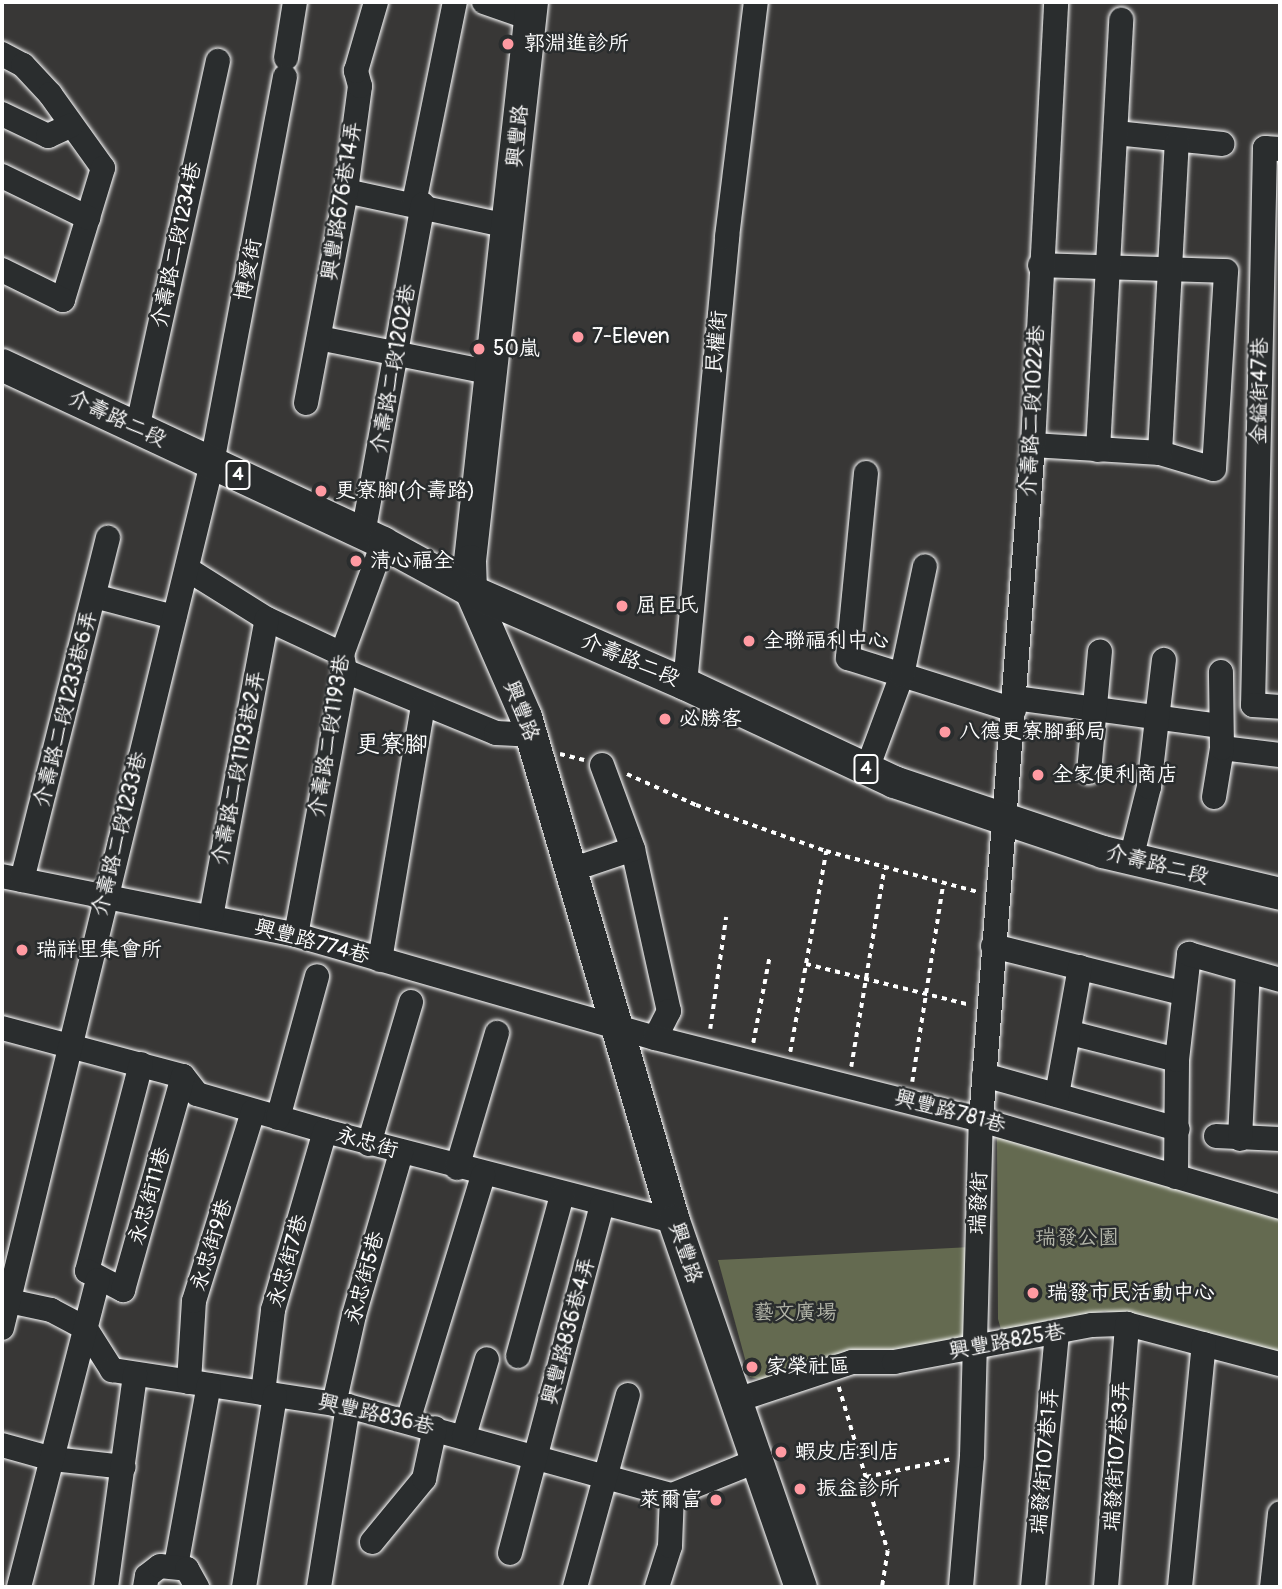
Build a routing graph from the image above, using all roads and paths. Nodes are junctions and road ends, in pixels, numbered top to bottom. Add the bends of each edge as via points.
1 (295, 2) edge
2 (376, 2) edge
3 (455, 2) edge
4 (484, 2) edge
5 (756, 2) edge
6 (1056, 2) edge
7 (531, 10) edge
8 (1121, 20) dead end
9 (2, 54) edge
10 (218, 61) dead end
11 (2, 114) edge
12 (72, 125) junction
13 (1116, 133) junction
14 (1177, 142) junction
15 (1222, 144) dead end
16 (1273, 149) edge
17 (2, 176) edge
18 (346, 191) junction
19 (419, 204) junction
20 (88, 218) junction
21 (508, 226) junction
22 (1040, 265) junction
23 (1110, 269) junction
24 (2, 270) edge
25 (1173, 270) junction
26 (318, 338) junction
27 (398, 353) junction
28 (2, 365) edge
29 (492, 373) junction
30 (306, 403) dead end
31 (137, 429) junction
32 (1033, 445) junction
33 (1098, 450) junction
34 (1160, 453) junction
35 (212, 463) junction
36 (866, 473) dead end
37 (1269, 510) edge
38 (108, 538) dead end
39 (373, 538) junction
40 (925, 566) dead end
41 (187, 569) junction
42 (471, 591) junction
43 (94, 596) junction
44 (174, 617) junction
45 (267, 619) junction
46 (1100, 652) dead end
47 (1164, 660) dead end
48 (343, 662) junction
49 (1221, 672) dead end
50 (902, 675) junction
51 (685, 684) junction
52 (1014, 704) junction
53 (423, 705) junction
54 (1096, 708) junction
55 (1280, 708) edge
56 (1159, 716) junction
57 (1220, 737) junction
58 (534, 743) junction
59 (1280, 755) edge
60 (602, 765) junction
61 (867, 769) junction
62 (1089, 772) dead end
63 (1214, 797) dead end
64 (1006, 820) junction
65 (633, 849) junction
66 (826, 851) junction
67 (1131, 859) junction
68 (884, 869) junction
69 (571, 870) junction
70 (12, 878) edge
71 (943, 883) junction
72 (1280, 894) edge
73 (997, 897) junction
74 (104, 898) junction
75 (211, 917) junction
76 (726, 917) dead end
77 (296, 935) junction
78 (993, 946) junction
79 (769, 959) dead end
80 (380, 960) junction
81 (806, 964) junction
82 (1080, 967) junction
83 (1248, 972) junction
84 (317, 976) dead end
85 (866, 980) junction
86 (1280, 980) edge
87 (1182, 993) junction
88 (925, 994) junction
89 (411, 1002) dead end
90 (988, 1009) junction
91 (617, 1026) junction
92 (2, 1028) edge
93 (497, 1033) dead end
94 (1071, 1033) junction
95 (655, 1038) junction
96 (70, 1046) junction
97 (707, 1051) junction
98 (1177, 1060) junction
99 (749, 1062) junction
100 (141, 1065) junction
101 (787, 1071) junction
102 (984, 1075) junction
103 (183, 1076) junction
104 (848, 1086) junction
105 (1057, 1095) junction
106 (910, 1100) junction
107 (253, 1111) junction
108 (278, 1118) junction
109 (981, 1120) junction
110 (1178, 1129) junction
111 (326, 1131) junction
112 (1280, 1139) edge
113 (369, 1144) junction
114 (401, 1153) junction
115 (457, 1168) junction
116 (483, 1175) junction
117 (1176, 1177) junction
118 (562, 1195) junction
119 (602, 1205) junction
120 (1280, 1207) edge
121 (674, 1221) junction
122 (99, 1280) junction
123 (9, 1301) junction
124 (1127, 1324) junction
125 (2, 1328) edge
126 (86, 1329) junction
127 (1057, 1335) junction
128 (1203, 1344) junction
129 (974, 1348) junction
130 (518, 1356) dead end
131 (487, 1359) dead end
132 (1280, 1364) edge
133 (833, 1368) junction
134 (135, 1374) junction
135 (199, 1384) junction
136 (269, 1394) junction
137 (628, 1395) dead end
138 (734, 1401) junction
139 (341, 1405) junction
140 (408, 1421) junction
141 (435, 1428) junction
142 (464, 1436) junction
143 (2, 1445) edge
144 (972, 1455) junction
145 (536, 1456) junction
146 (53, 1459) junction
147 (751, 1462) junction
148 (124, 1467) junction
149 (606, 1476) junction
150 (866, 1477) junction
151 (671, 1494) junction
152 (1280, 1513) edge
153 (372, 1542) dead end
154 (510, 1553) dead end
155 (176, 1566) junction
156 (107, 1577) edge
157 (145, 1585) edge
158 (19, 1587) edge
159 (197, 1587) edge
160 (244, 1587) edge
161 (318, 1587) edge
162 (575, 1587) edge
163 (657, 1587) edge
164 (778, 1587) edge
165 (801, 1587) edge
166 (882, 1587) edge
167 (961, 1587) edge
168 (1033, 1587) edge
169 (1107, 1587) edge
170 (1180, 1587) edge
171 (1272, 1587) edge

1 - 35 street, 博愛街
2 - 18 street, 興豐路676巷14弄 via 356,71 360,86
3 - 19 street, 介壽路二段1202巷
4 - 7 street
5 - 51 street, 民權街 via 726,250
6 - 22 street, 介壽路二段1022巷
7 - 21 main road, 興豐路
8 - 13 street
9 - 12 street via 23,65
10 - 31 street, 介壽路二段1234巷
11 - 12 street via 48,136
12 - 20 street via 103,167
13 - 14 street
13 - 23 street
14 - 15 street
14 - 25 street
16 - 37 street, 金鎰街47巷
17 - 20 street
18 - 19 street
18 - 26 street, 興豐路676巷14弄
19 - 21 street
19 - 27 street, 介壽路二段1202巷
20 - 24 street via 64,300
21 - 29 main road, 興豐路
22 - 23 street
22 - 32 street, 介壽路二段1022巷
23 - 25 street
23 - 33 street
25 - 34 street
25 - 34 street via 1226,271 1214,469
26 - 27 street
26 - 30 street, 興豐路676巷14弄
27 - 29 street
27 - 39 street, 介壽路二段1202巷
28 - 31 main road, 介壽路二段 / 4
29 - 42 main road, 興豐路
31 - 35 main road, 介壽路二段 / 4
32 - 33 street
32 - 52 street, 介壽路二段1022巷
33 - 34 street
35 - 39 main road, 介壽路二段 / 4
35 - 41 street, 介壽路二段1233巷
36 - 50 street via 848,658
37 - 55 street, 金鎰街47巷 via 1253,705
38 - 43 street, 介壽路二段1233巷6弄
39 - 42 main road, 介壽路二段 / 4
39 - 48 street, 介壽路二段1193巷
40 - 50 street
41 - 44 street, 介壽路二段1233巷
41 - 45 street
42 - 51 main road, 介壽路二段 / 4
42 - 58 main road, 興豐路
43 - 44 street
43 - 70 street, 介壽路二段1233巷6弄
44 - 74 street, 介壽路二段1233巷
45 - 48 street
45 - 75 street, 介壽路二段1193巷2弄
46 - 54 street
47 - 56 street
48 - 53 street
48 - 77 street, 介壽路二段1193巷
49 - 57 street
50 - 52 street
50 - 61 street
51 - 61 main road, 介壽路二段 / 4
52 - 54 street
52 - 64 street, 介壽路二段1022巷
53 - 58 street
53 - 80 street
54 - 56 street
54 - 62 street
56 - 57 street
56 - 67 street via 1149,787
57 - 59 street
57 - 63 street
58 - 60 path
58 - 69 main road, 興豐路
60 - 65 street
60 - 66 path via 696,805
61 - 64 main road, 介壽路二段 / 4
64 - 67 main road, 介壽路二段 / 4
64 - 73 street, 瑞發街
65 - 69 street
65 - 95 street via 669,1011
66 - 68 path
66 - 81 path
67 - 72 main road, 介壽路二段 / 4
68 - 71 path
68 - 85 path
69 - 91 main road, 興豐路
70 - 74 street, 興豐路774巷
71 - 73 path
71 - 88 path
73 - 78 street, 瑞發街
74 - 75 street, 興豐路774巷
74 - 96 street, 介壽路二段1233巷
75 - 77 street, 興豐路774巷
76 - 97 path
77 - 80 street, 興豐路774巷
78 - 82 street
78 - 90 street, 瑞發街
79 - 99 path
80 - 91 street, 興豐路774巷
81 - 85 path
81 - 101 path
82 - 87 street
82 - 94 street
83 - 86 street
83 - 87 street via 1189,954
83 - 112 street via 1228,1138
84 - 108 street
85 - 88 path
85 - 104 path
87 - 98 street
88 - 90 path
88 - 106 path
89 - 113 street
90 - 102 street, 瑞發街
91 - 95 street, 興豐路781巷
91 - 121 main road, 興豐路
92 - 96 street, 永忠街
93 - 115 street
94 - 98 street
94 - 105 street
95 - 97 street, 興豐路781巷
96 - 100 street, 永忠街
96 - 123 street, 介壽路二段1233巷
97 - 99 street, 興豐路781巷
98 - 110 street
99 - 101 street, 興豐路781巷
100 - 103 street, 永忠街
100 - 122 street via 87,1271
101 - 104 street, 興豐路781巷
102 - 105 street
102 - 109 street, 瑞發街
103 - 107 street, 永忠街 via 197,1094
103 - 122 street, 永忠街11巷 via 123,1290
104 - 106 street, 興豐路781巷
105 - 110 street
106 - 109 street, 興豐路781巷
107 - 108 street, 永忠街
107 - 135 street, 永忠街9巷 via 194,1301
108 - 111 street, 永忠街
109 - 117 street, 興豐路781巷
109 - 129 street, 瑞發街
110 - 117 street
111 - 113 street, 永忠街
111 - 136 street, 永忠街7巷 via 273,1310
113 - 114 street, 永忠街
114 - 115 street, 永忠街
114 - 139 street, 永忠街5巷 via 354,1315
115 - 116 street, 永忠街
116 - 118 street, 永忠街
116 - 140 street
117 - 120 street, 興豐路781巷
118 - 119 street, 永忠街
118 - 130 street
119 - 121 street, 永忠街
119 - 145 street, 興豐路836巷4弄
121 - 138 main road, 興豐路
122 - 126 street
123 - 125 street, 介壽路二段1233巷
123 - 126 street, 興豐路836巷 via 51,1310
124 - 127 street, 興豐路825巷 via 1092,1325
124 - 128 street, 興豐路825巷
124 - 169 street, 瑞發街107巷3弄
126 - 134 street, 興豐路836巷 via 112,1370
126 - 146 street
127 - 129 street, 興豐路825巷
127 - 168 street, 瑞發街107巷1弄
128 - 132 street, 興豐路825巷
128 - 170 street
129 - 133 street, 興豐路825巷
129 - 144 street, 瑞發街
131 - 142 street
133 - 138 street, 興豐路825巷
133 - 150 path
134 - 135 street, 興豐路836巷
134 - 148 street
135 - 136 street, 興豐路836巷
135 - 155 street, 永忠街9巷
136 - 139 street, 興豐路836巷
136 - 160 street, 永忠街7巷
137 - 149 street
138 - 147 main road, 興豐路
139 - 140 street, 興豐路836巷
139 - 161 street, 永忠街5巷
140 - 141 street, 興豐路836巷
141 - 142 street, 興豐路836巷
141 - 153 street via 424,1479
142 - 145 street, 興豐路836巷
143 - 146 street
144 - 150 path
144 - 167 street, 瑞發街
145 - 149 street, 興豐路836巷
145 - 154 street, 興豐路836巷4弄
146 - 148 street
146 - 158 street
147 - 151 street
147 - 164 main road, 興豐路
147 - 165 main road, 興豐路
148 - 156 street
149 - 151 street, 興豐路836巷
149 - 162 street
150 - 166 path via 888,1551
151 - 163 street via 670,1546
152 - 171 street
155 - 157 street via 153,1570
155 - 159 street via 193,1574
156 - 157 street

